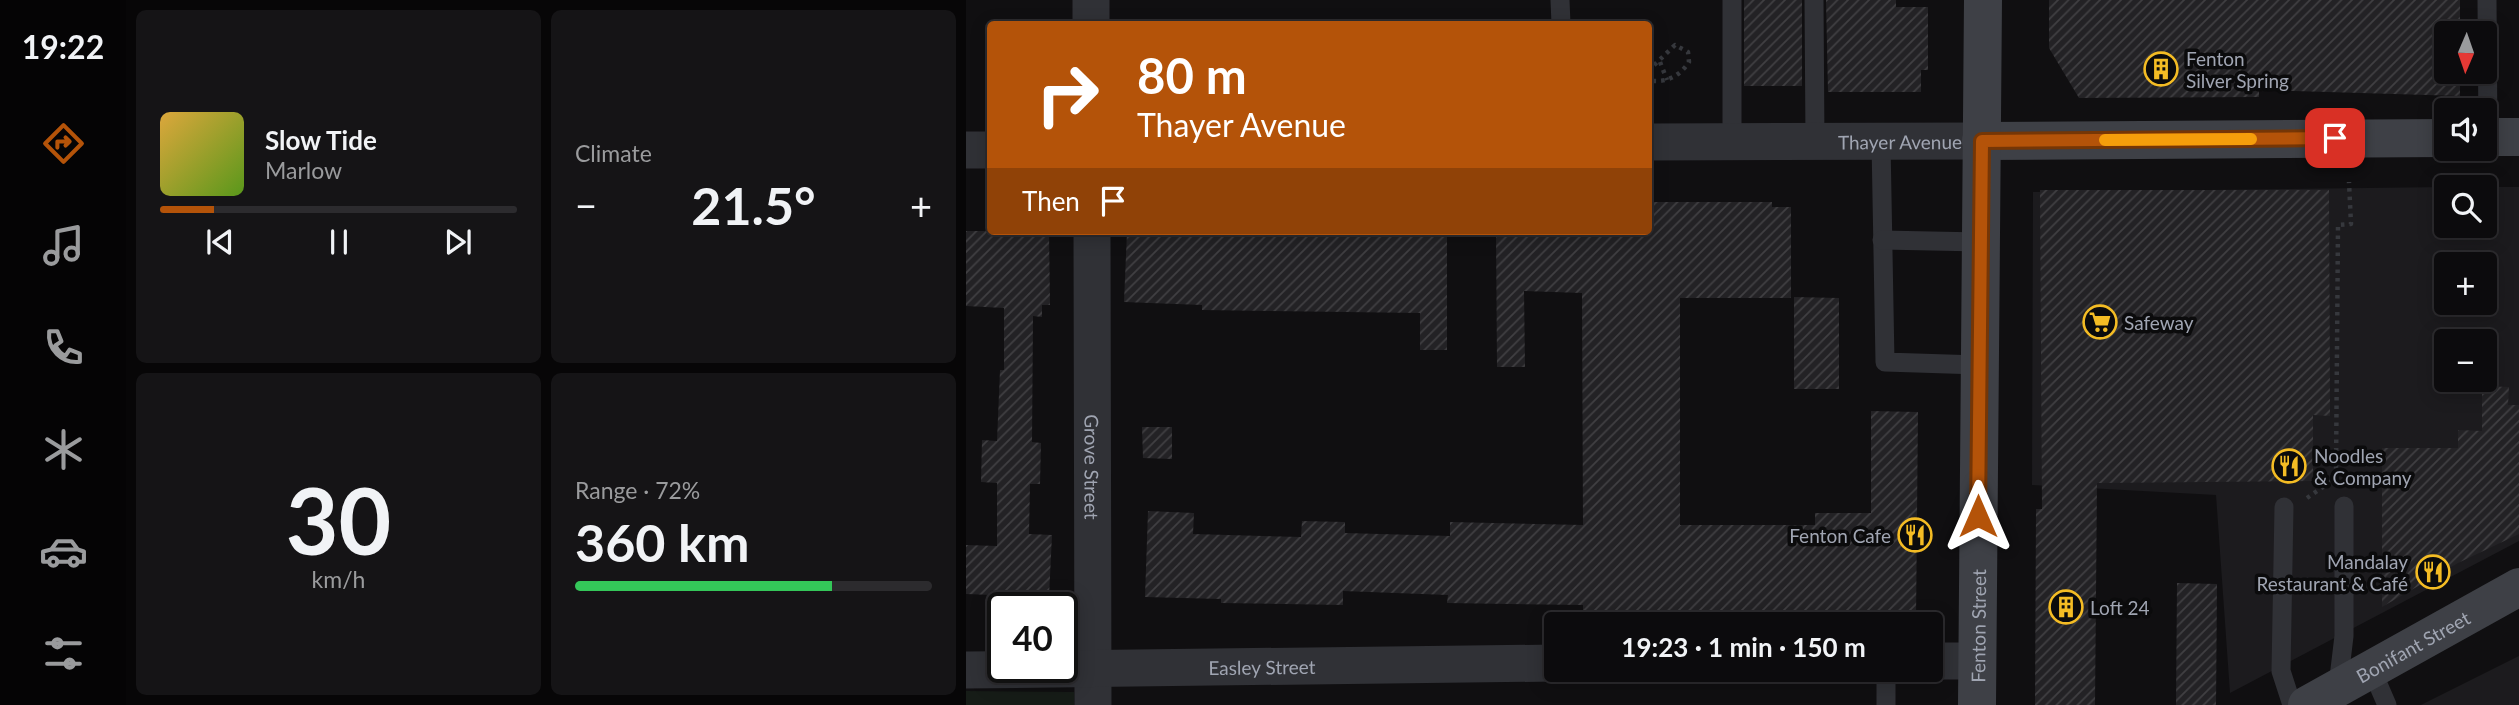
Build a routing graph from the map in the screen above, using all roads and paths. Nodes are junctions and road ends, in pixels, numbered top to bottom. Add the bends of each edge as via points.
1 (1091, 0) edge
2 (1560, 0) edge
3 (1732, 0) edge
4 (1814, 0) edge
5 (1983, 0) edge
6 (2487, 0) edge
7 (1091, 21) edge
8 (1561, 21) edge
9 (1660, 62) junction
10 (1652, 68) edge
11 (1652, 80) edge
12 (1667, 80) junction
13 (2494, 98) edge
14 (2434, 138) edge
15 (1982, 141) junction
16 (1652, 142) edge
17 (1732, 142) junction
18 (1815, 142) junction
19 (1881, 142) junction
20 (966, 150) edge
21 (987, 150) edge
22 (2349, 181) dead end
23 (1092, 235) edge
24 (1882, 240) junction
25 (1980, 242) junction
26 (1979, 365) junction
27 (2344, 506) dead end
28 (2284, 507) joint
29 (2519, 587) edge
30 (1943, 661) edge
31 (1977, 661) junction
32 (1544, 663) edge
33 (1093, 667) junction
34 (2371, 668) junction
35 (966, 670) edge
36 (1886, 682) edge
37 (2322, 696) edge
38 (1093, 705) edge
39 (1886, 705) edge
40 (1977, 705) edge
41 (2292, 705) edge
42 (2387, 705) edge

1 - 7 street
2 - 8 lane
3 - 17 lane
4 - 18 lane
5 - 15 street, Fenton Street
6 - 13 lane
9 - 10 path
9 - 12 path
9 - 12 path via 1675,45 1688,52 1684,70
11 - 12 path
14 - 15 street, Thayer Avenue
15 - 19 street, Thayer Avenue
15 - 25 street, Fenton Street
16 - 17 street, Thayer Avenue
17 - 18 street, Thayer Avenue
18 - 19 street, Thayer Avenue
19 - 24 lane
20 - 21 street
22 - 28 path via 2351,224 2338,225 2336,471 2310,497
23 - 33 street, Grove Street
24 - 25 lane
24 - 26 lane via 1885,362
25 - 26 street, Fenton Street
26 - 31 street, Fenton Street
27 - 37 lane via 2344,636
28 - 41 lane via 2281,671
29 - 34 street, Bonifant Street
30 - 31 street
31 - 40 street, Fenton Street
32 - 33 street, Easley Street
33 - 35 street, Easley Street
33 - 38 street, Grove Street
34 - 37 street, Bonifant Street
34 - 42 lane
36 - 39 lane

